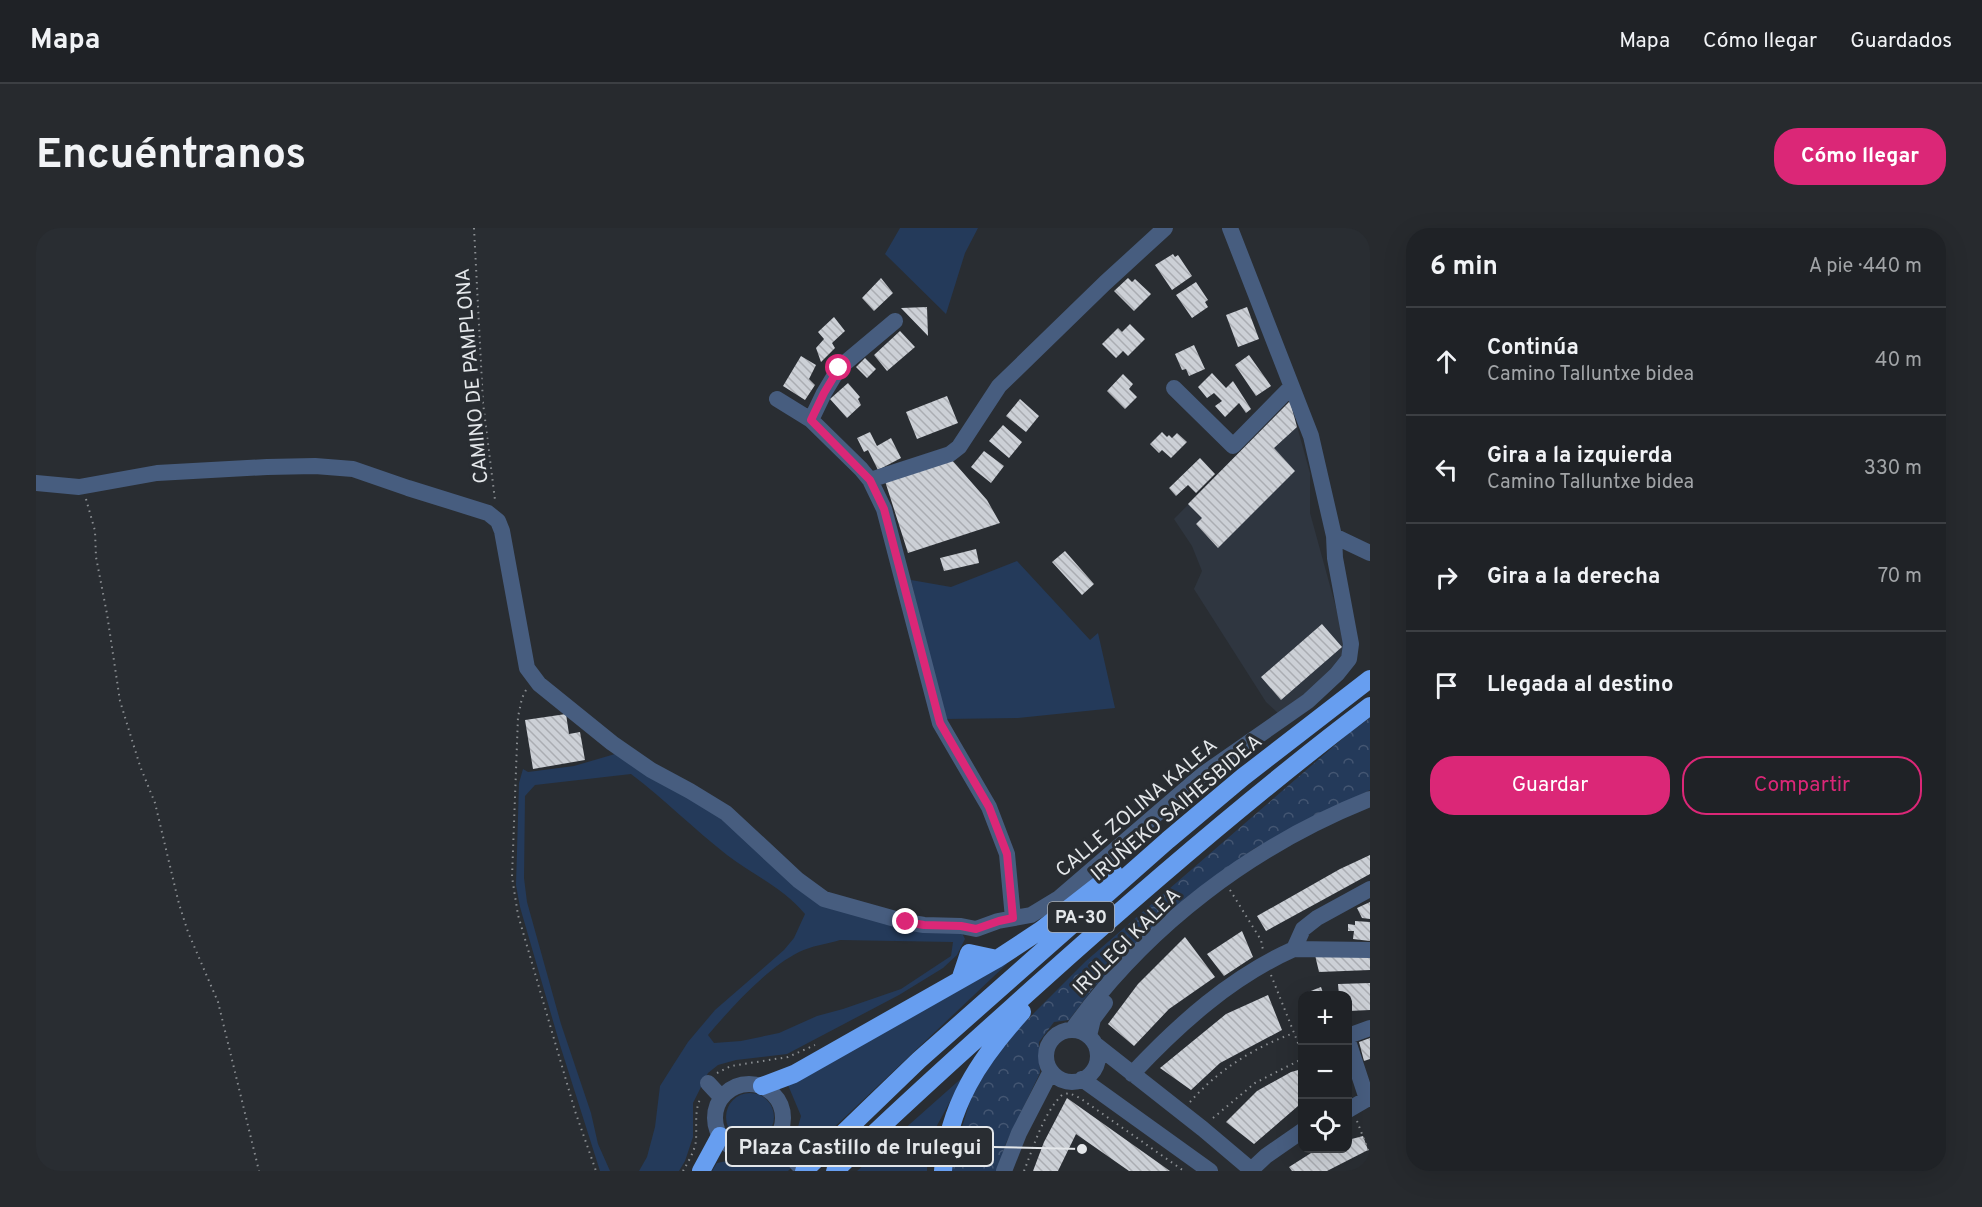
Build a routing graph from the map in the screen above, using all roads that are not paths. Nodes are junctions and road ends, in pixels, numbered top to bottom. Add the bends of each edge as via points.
1 (1165, 228) edge
2 (1230, 228) edge
3 (896, 321) dead end
4 (1290, 387) junction
5 (1174, 388) dead end
6 (777, 399) dead end
7 (811, 420) junction
8 (870, 480) junction
9 (36, 483) edge
10 (1334, 536) junction
11 (1370, 553) edge
12 (1370, 679) edge
13 (1370, 706) edge
14 (1221, 795) junction
15 (1370, 799) edge
16 (1370, 809) edge
17 (1221, 826) junction
18 (1370, 889) edge
19 (1013, 918) junction
20 (976, 929) junction
21 (1294, 949) junction
22 (1370, 950) edge
23 (969, 953) junction
24 (997, 959) junction
25 (960, 980) junction
26 (1370, 1028) edge
27 (1072, 1030) junction
28 (1352, 1034) edge
29 (1092, 1040) junction
30 (1349, 1045) edge
31 (1051, 1071) junction
32 (1132, 1074) junction
33 (1073, 1080) junction
34 (708, 1083) road end
35 (762, 1086) junction
36 (721, 1097) junction
37 (1369, 1099) edge
38 (1352, 1108) edge
39 (780, 1132) junction
40 (1298, 1134) edge
41 (720, 1136) junction
42 (761, 1149) junction
43 (789, 1162) edge
44 (1247, 1170) edge
45 (701, 1171) edge
46 (804, 1171) edge
47 (835, 1171) edge
48 (943, 1171) edge
49 (1004, 1171) edge
50 (1015, 1171) edge
51 (1210, 1171) edge

1 - 8 street via 999,386 959,447 950,454
2 - 4 street, CALLE ZOLINA KALEA
3 - 7 street via 839,368
4 - 5 street via 1233,446
4 - 10 street, CALLE ZOLINA KALEA via 1311,436
6 - 7 street
7 - 8 street
8 - 19 street via 884,509 940,723 989,807 1007,854
9 - 20 street via 79,487 157,473 315,466 352,469 488,513 502,531 522,648 528,668 539,684 651,770 726,813 798,880 824,898 906,922
10 - 11 street
10 - 19 street, CALLE ZOLINA KALEA via 1351,644 1349,659 1337,674 1308,701 1202,775 1059,898 1031,915
12 - 14 highway, IRUÑEKO SAIHESBIDEA / PA-30
13 - 17 highway, PA-30
14 - 24 highway via 1196,805 1041,930
14 - 46 highway, IRUÑEKO SAIHESBIDEA / PA-30 via 919,1060
15 - 27 street, IRULEGI KALEA via 1269,848 1197,899 1122,969
16 - 29 street, IRULEGI KALEA via 1319,832 1265,864 1171,934 1093,1020
17 - 47 highway, PA-30 via 1118,912
17 - 48 highway via 1029,1004 999,1037 964,1091
18 - 21 street via 1303,928
19 - 20 street, CALLE ZOLINA KALEA
20 - 23 street
21 - 22 street
21 - 32 street via 1265,962 1202,1008
23 - 24 highway
23 - 25 highway
24 - 25 highway
25 - 35 highway via 794,1074
26 - 28 street
27 - 29 street
27 - 31 street via 1057,1035 1047,1048
29 - 32 street
29 - 33 street via 1097,1061 1089,1075
30 - 37 street
31 - 33 street via 1057,1077
31 - 49 street via 1018,1132
32 - 44 street via 1203,1129
33 - 50 street via 1046,1102
33 - 51 street
34 - 36 street
35 - 36 street via 745,1083
35 - 39 street via 777,1098 783,1122
36 - 41 street via 715,1110
37 - 38 street
39 - 42 street
39 - 43 street
40 - 44 street
41 - 42 street via 742,1151
41 - 45 highway
42 - 43 street
43 - 46 street

